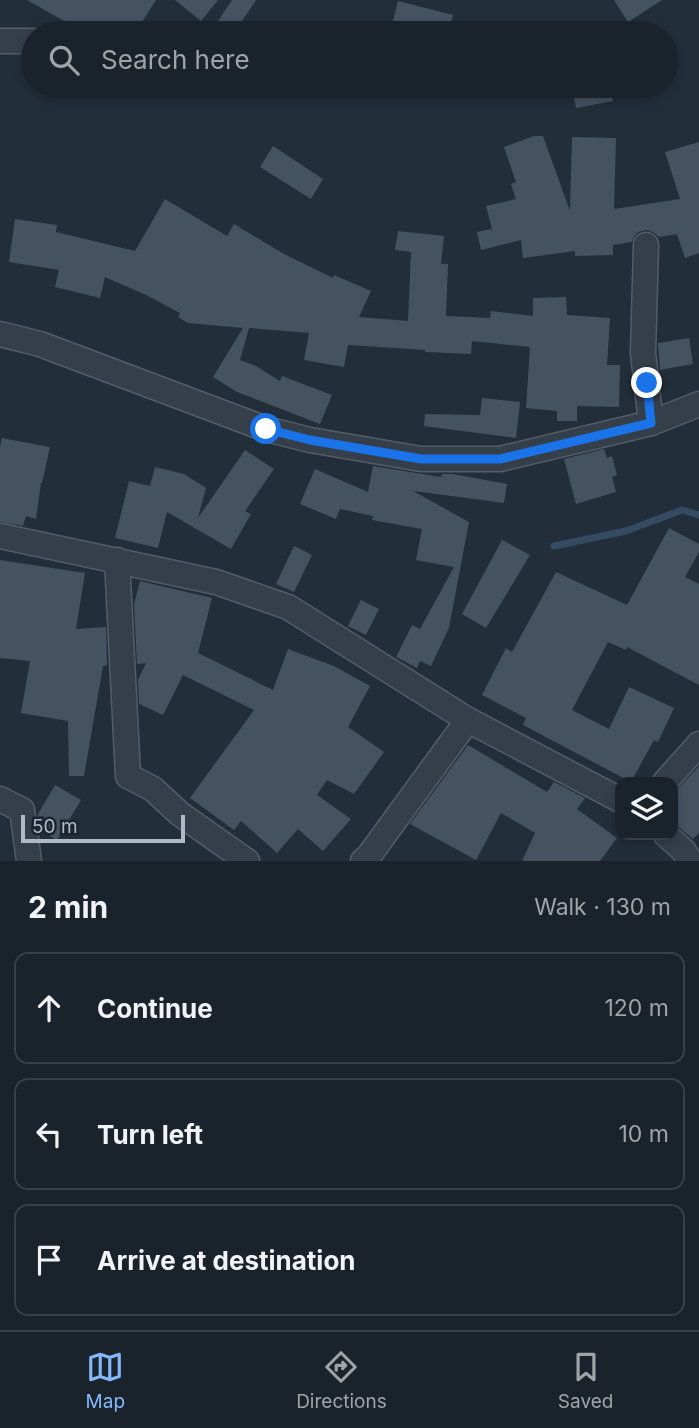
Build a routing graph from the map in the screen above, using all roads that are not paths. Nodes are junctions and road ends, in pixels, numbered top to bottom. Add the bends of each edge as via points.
1 (0, 41) edge
2 (21, 41) edge
3 (646, 246) dead end
4 (0, 334) edge
5 (699, 404) edge
6 (651, 423) junction
7 (0, 536) edge
8 (117, 560) junction
9 (468, 720) junction
10 (699, 744) edge
11 (669, 777) edge
12 (615, 797) edge
13 (0, 799) edge
14 (672, 840) edge
15 (29, 861) edge
16 (247, 861) edge
17 (363, 861) edge
18 (690, 861) edge

1 - 2 street
3 - 6 street via 643,353
4 - 6 street via 40,344 266,429 421,459 500,459
5 - 6 street
7 - 8 street
8 - 9 street via 216,583 288,607
8 - 16 street via 128,776 153,789
9 - 12 street
9 - 17 street
10 - 11 street
13 - 15 street via 22,810
14 - 18 street

